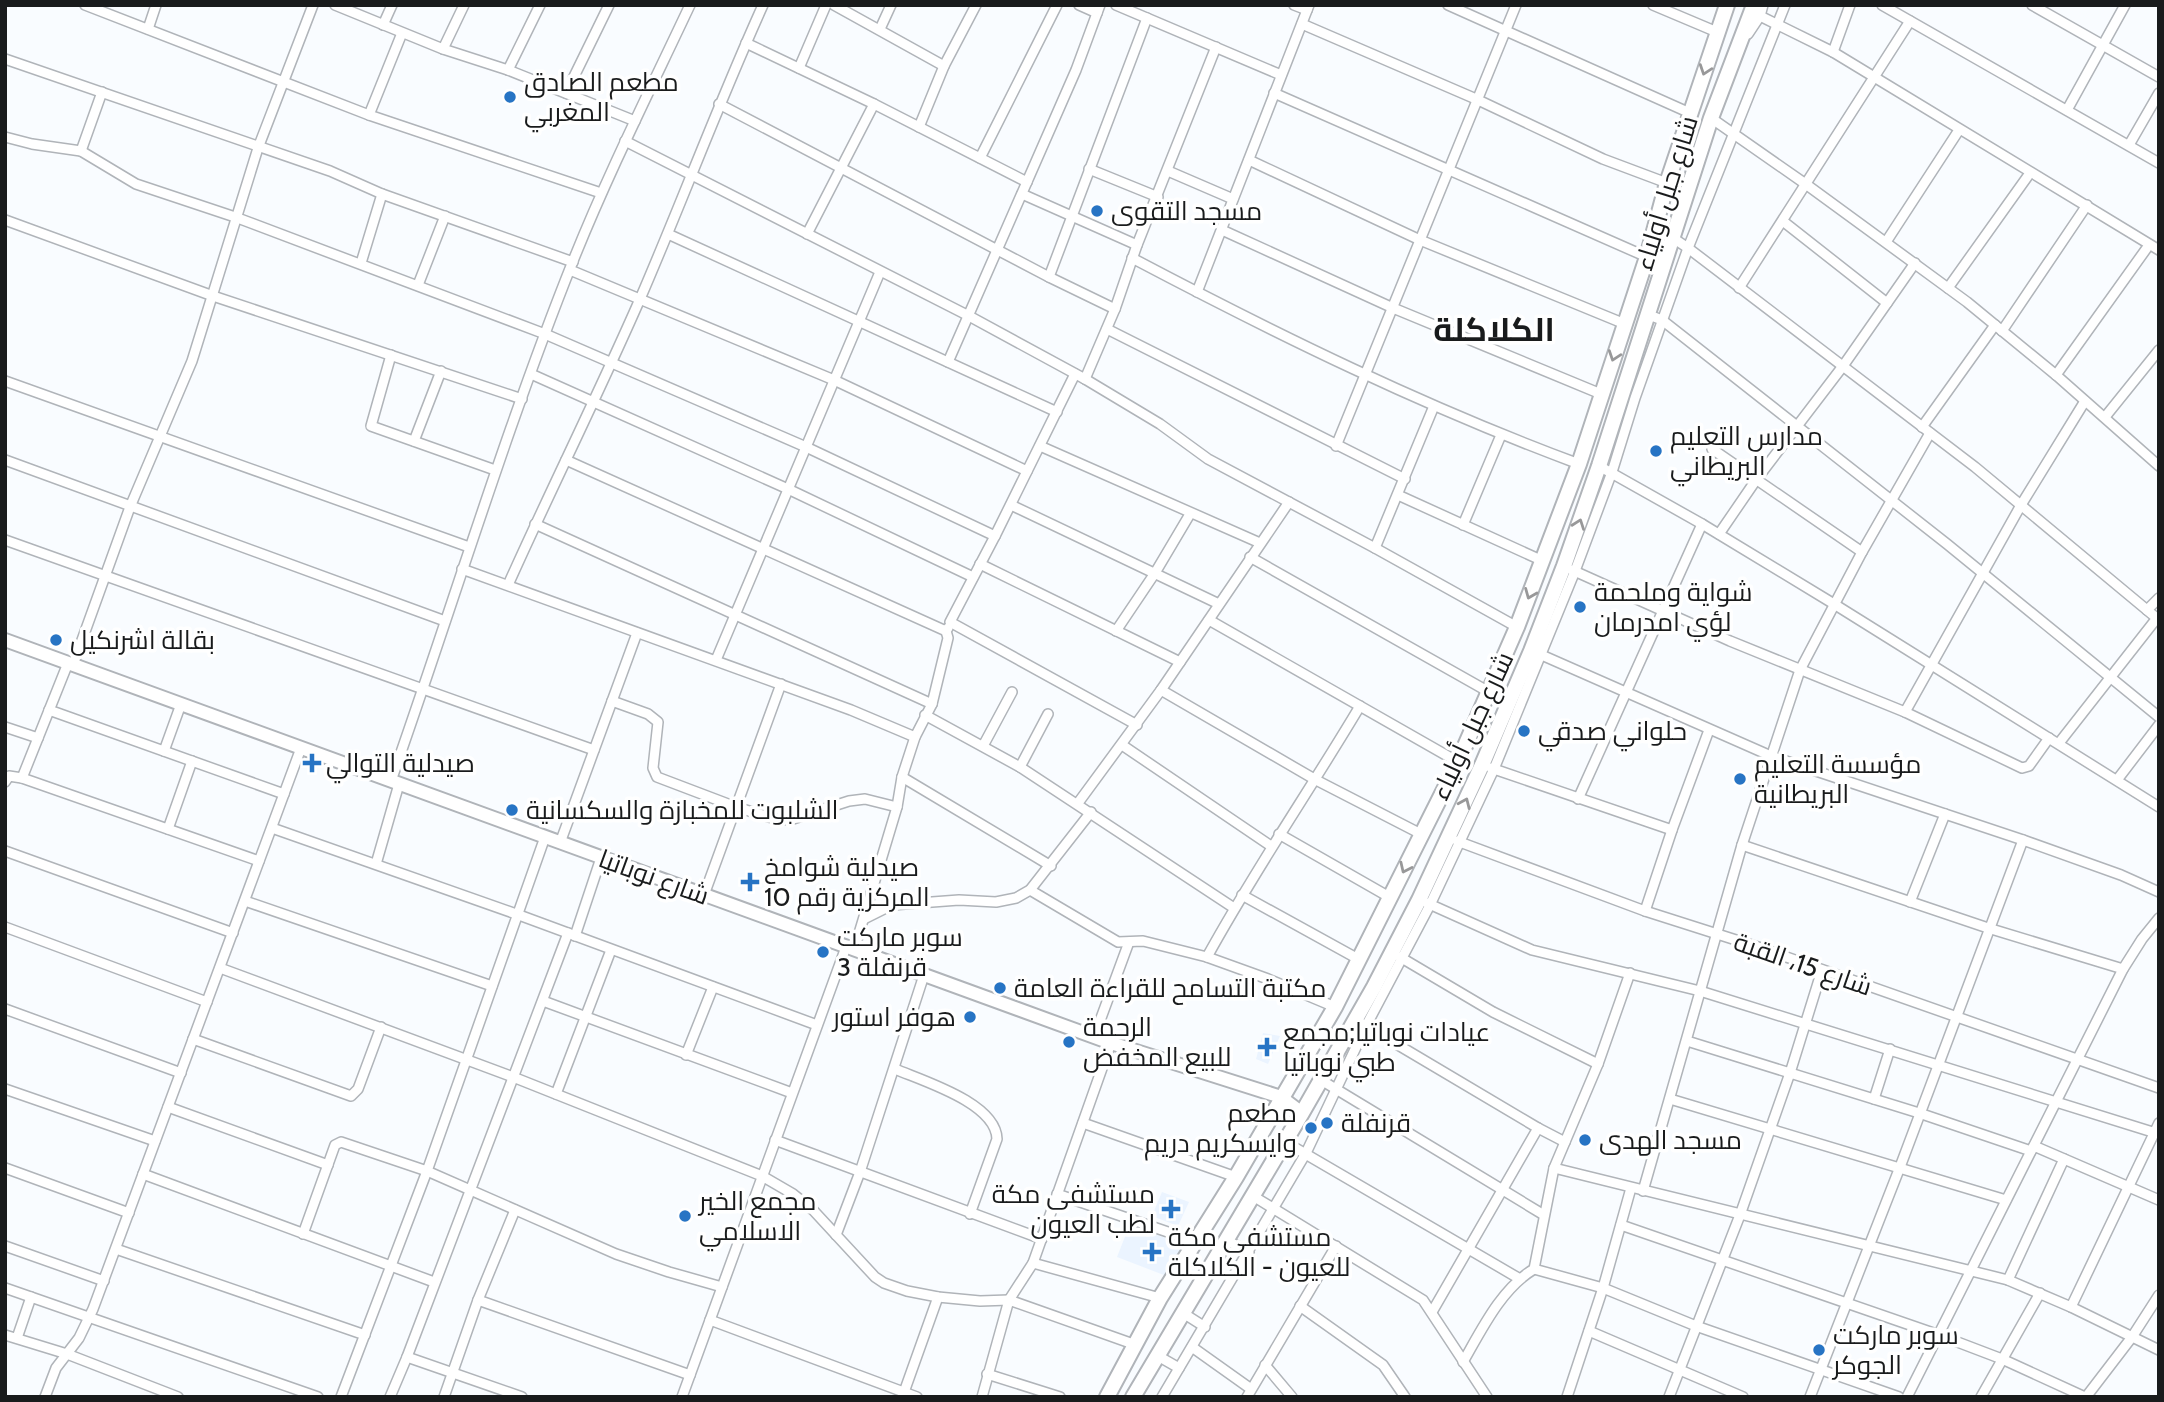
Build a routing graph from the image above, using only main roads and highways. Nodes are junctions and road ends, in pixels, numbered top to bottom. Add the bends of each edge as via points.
1 (1727, 5) edge
2 (1757, 11) edge
3 (1107, 1397) edge
4 (1133, 1397) edge

1 -> 3 main road, شارع جبل أولياء via 1579,464 1517,627 1458,762 1335,1007 1160,1298
2 - 4 main road, شارع جبل أولياء via 1711,118 1673,238 1655,318 1606,469 1537,653 1488,767 1361,1023 1321,1080

